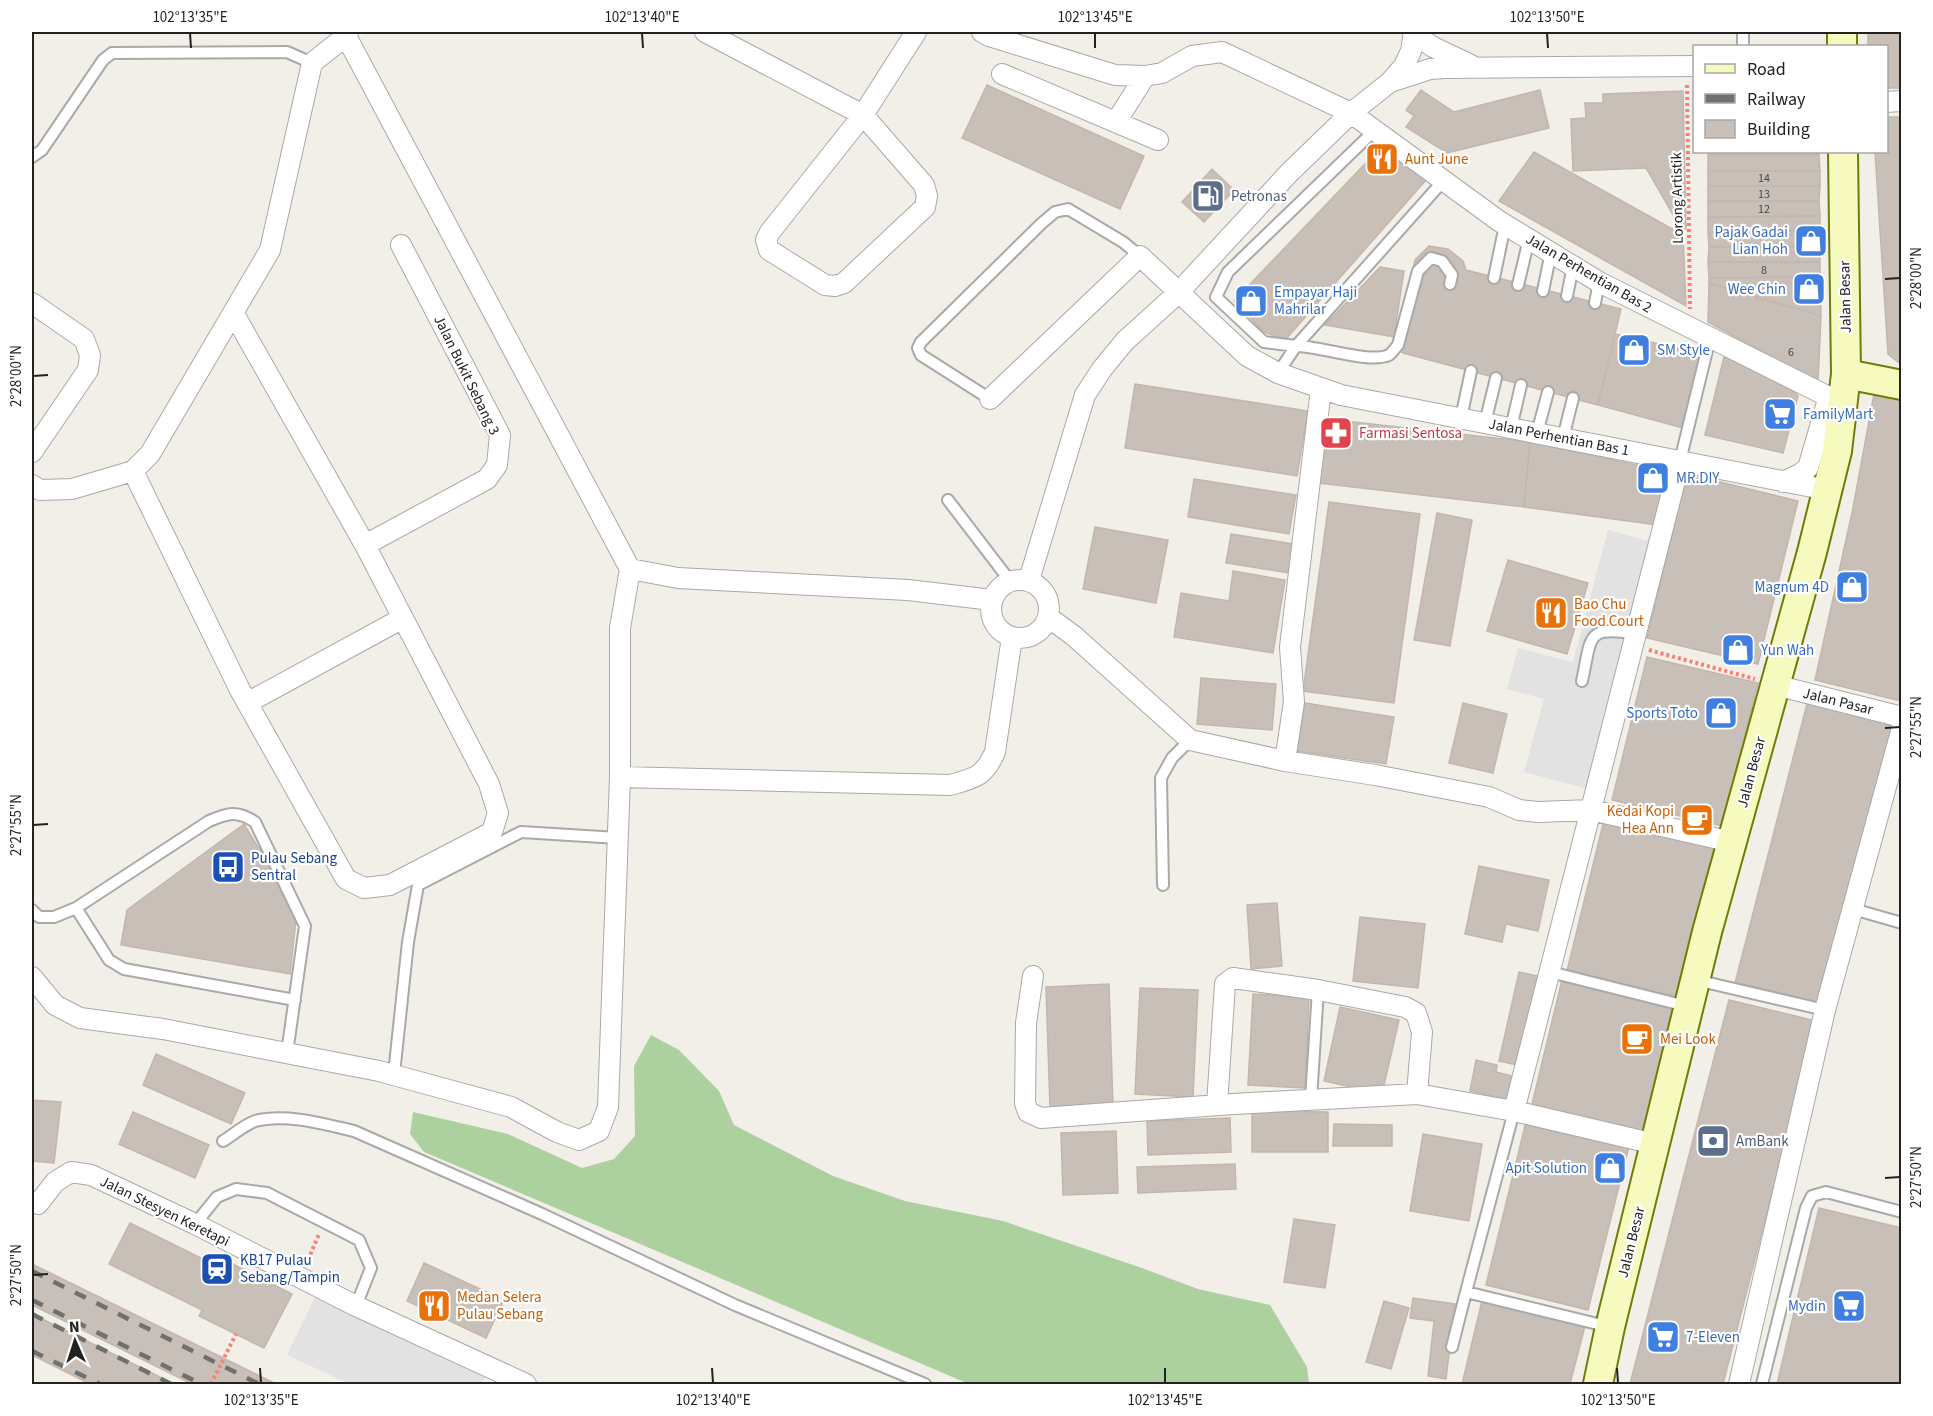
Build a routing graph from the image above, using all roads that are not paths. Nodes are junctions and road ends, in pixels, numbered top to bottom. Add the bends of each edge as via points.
1 (705, 32) edge
2 (916, 32) edge
3 (982, 32) edge
4 (1414, 33) edge
5 (347, 34) edge
6 (312, 63) junction
7 (1691, 66) edge
8 (1479, 69) junction
9 (1002, 74) dead end
10 (1146, 76) junction
11 (1390, 82) junction
12 (1351, 113) junction
13 (863, 116) junction
14 (1116, 122) junction
15 (1375, 130) junction
16 (1158, 140) dead end
17 (1843, 153) edge
18 (32, 157) edge
19 (1444, 180) junction
20 (1505, 225) junction
21 (1529, 239) junction
22 (401, 244) dead end
23 (1551, 252) junction
24 (1140, 256) junction
25 (1574, 266) junction
26 (1494, 278) dead end
27 (1599, 282) junction
28 (1450, 284) dead end
29 (1518, 285) dead end
30 (1543, 291) dead end
31 (1178, 293) junction
32 (1567, 296) dead end
33 (32, 303) edge
34 (1595, 303) dead end
35 (234, 314) junction
36 (1710, 338) junction
37 (1296, 346) junction
38 (1471, 371) dead end
39 (1278, 374) junction
40 (1846, 374) junction
41 (1496, 378) dead end
42 (1521, 385) dead end
43 (1902, 385) edge
44 (1321, 389) junction
45 (1548, 392) dead end
46 (1573, 398) dead end
47 (990, 399) joint
48 (1836, 400) junction
49 (1461, 418) junction
50 (1485, 423) junction
51 (1511, 428) junction
52 (1537, 433) junction
53 (1563, 438) junction
54 (32, 452) edge
55 (1680, 461) junction
56 (133, 471) junction
57 (1783, 482) junction
58 (32, 484) edge
59 (1828, 490) junction
60 (948, 500) dead end
61 (365, 545) junction
62 (630, 569) junction
63 (1019, 581) junction
64 (992, 600) junction
65 (1048, 617) junction
66 (403, 618) junction
67 (1012, 637) junction
68 (1635, 640) junction
69 (1582, 681) dead end
70 (1776, 685) junction
71 (247, 703) junction
72 (1902, 717) edge
73 (1902, 728) edge
74 (1190, 740) junction
75 (1285, 761) junction
76 (620, 777) junction
77 (1591, 810) junction
78 (618, 838) junction
79 (1732, 842) junction
80 (1163, 885) dead end
81 (75, 908) junction
82 (1853, 909) junction
83 (32, 910) edge
84 (1902, 923) edge
85 (1550, 972) junction
86 (1033, 976) dead end
87 (32, 977) edge
88 (1318, 990) junction
89 (1692, 993) junction
90 (295, 1000) junction
91 (1825, 1010) junction
92 (287, 1053) junction
93 (394, 1074) junction
94 (1417, 1094) junction
95 (1311, 1100) junction
96 (1217, 1105) junction
97 (1514, 1112) junction
98 (223, 1141) dead end
99 (1655, 1144) junction
100 (38, 1204) dead end
101 (1902, 1212) edge
102 (195, 1224) junction
103 (1466, 1292) junction
104 (356, 1306) junction
105 (1610, 1327) junction
106 (1452, 1347) dead end
107 (526, 1384) edge
108 (925, 1384) edge
109 (1598, 1384) edge
110 (1739, 1384) edge
111 (1762, 1384) edge

1 - 13 street
2 - 13 street
3 - 10 street via 1115,75
4 - 8 street via 1433,47
4 - 11 street via 1404,66
5 - 6 street
5 - 62 street
6 - 18 lane via 286,52 112,53 103,60 42,150
6 - 35 street via 270,250
7 - 8 street
8 - 11 street via 1430,69
9 - 14 street
10 - 12 street, Jalan Perhentian Bas 2 via 1162,73 1192,57 1222,52
10 - 14 street
11 - 12 street
12 - 15 street, Jalan Perhentian Bas 2
12 - 31 street via 1289,173
13 - 13 street via 766,240 769,250 825,285 844,284 925,207 924,185
14 - 16 street
15 - 19 street, Jalan Perhentian Bas 2
15 - 37 lane via 1228,272 1216,297 1264,342
17 - 40 street, Jalan Besar
19 - 20 street, Jalan Perhentian Bas 2
19 - 37 lane
20 - 21 street, Jalan Perhentian Bas 2
20 - 26 lane
21 - 23 street, Jalan Perhentian Bas 2
21 - 29 lane
22 - 61 street, Jalan Bukit Sebang 3 via 500,435 497,465 487,479
23 - 25 street, Jalan Perhentian Bas 2
23 - 30 lane
24 - 31 street, Jalan Perhentian Bas 1
24 - 47 street
24 - 47 lane via 1068,209 1055,212 1042,223 918,348 921,355
25 - 27 street, Jalan Perhentian Bas 2
25 - 32 lane
27 - 34 lane
27 - 36 street, Jalan Perhentian Bas 2
28 - 37 lane via 1452,275 1442,261 1431,258 1418,271 1398,345 1390,355 1374,358
31 - 39 street, Jalan Perhentian Bas 1 via 1247,356
31 - 63 street via 1125,341 1085,394
33 - 54 street via 84,339 90,355 88,370
35 - 56 street via 150,454
35 - 61 street
36 - 48 street, Jalan Perhentian Bas 2
36 - 55 lane
37 - 39 lane
38 - 49 lane
39 - 44 street, Jalan Perhentian Bas 1
40 - 43 street
40 - 48 street, Jalan Besar
41 - 50 lane
42 - 51 lane
44 - 49 street, Jalan Perhentian Bas 1
44 - 75 street via 1290,647 1293,702
45 - 52 lane
46 - 53 lane
48 - 57 street via 1808,468
48 - 59 street, Jalan Besar via 1837,451
49 - 50 street, Jalan Perhentian Bas 1
50 - 51 street, Jalan Perhentian Bas 1
51 - 52 street, Jalan Perhentian Bas 1
52 - 53 street, Jalan Perhentian Bas 1
53 - 55 street, Jalan Perhentian Bas 1
55 - 57 street, Jalan Perhentian Bas 1
55 - 68 street
56 - 58 street via 72,489 40,490
56 - 71 street
57 - 59 street, Jalan Perhentian Bas 1
59 - 70 street, Jalan Besar
60 - 63 lane
61 - 66 street
62 - 64 street via 678,578 908,590
62 - 76 street via 620,628
63 - 64 street via 1002,585
63 - 65 street via 1044,591 1050,608
64 - 67 street via 993,619
65 - 67 street via 1045,625 1030,636
65 - 74 street
66 - 71 street
66 - 71 street via 489,784 498,813 492,832 390,885 364,888 346,879
67 - 76 street via 995,752 977,777 950,785
68 - 69 lane via 1611,630 1597,633 1591,639
68 - 77 street
70 - 72 street, Jalan Pasar
70 - 79 street, Jalan Besar
73 - 82 street
74 - 75 street
74 - 80 lane via 1172,758 1161,778
75 - 77 street via 1489,797 1519,810
76 - 78 street
77 - 79 street
77 - 85 street
78 - 93 lane via 521,832 418,885
78 - 93 street via 608,1107 599,1131 579,1140 512,1107
79 - 89 street, Jalan Besar
81 - 83 lane via 54,917 39,917
81 - 90 lane via 109,960 124,969
81 - 90 lane via 209,821 225,814 242,814 255,822 305,926
82 - 84 lane
82 - 91 street
85 - 89 lane
85 - 97 street
86 - 96 street via 1026,1023 1028,1112 1041,1118
87 - 92 street via 55,1005 80,1018
88 - 94 street via 1405,1007 1416,1013 1422,1032
88 - 95 lane
88 - 96 street via 1233,978 1225,984
89 - 91 lane
89 - 99 street, Jalan Besar
90 - 92 lane
91 - 110 street
92 - 93 street
94 - 95 street
94 - 97 street
95 - 96 street
97 - 99 street
97 - 103 lane
98 - 108 lane via 254,1121 284,1119 354,1131 735,1305
99 - 105 street, Jalan Besar
100 - 102 street, Jalan Stesyen Keretapi via 55,1182 71,1173 91,1175
101 - 111 lane via 1826,1192 1812,1197
102 - 104 street, Jalan Stesyen Keretapi
102 - 104 lane via 217,1197 236,1190 267,1193 358,1240 371,1268
103 - 105 lane
103 - 106 lane
104 - 107 street, Jalan Stesyen Keretapi
105 - 109 street, Jalan Besar

